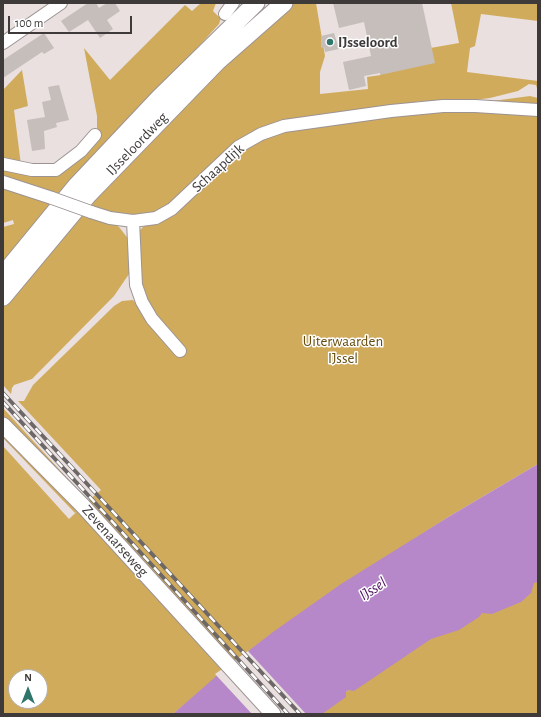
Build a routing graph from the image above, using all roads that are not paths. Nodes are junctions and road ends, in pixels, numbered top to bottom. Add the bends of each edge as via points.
1 (61, 3) edge
2 (256, 3) edge
3 (284, 3) edge
4 (229, 9) edge
5 (217, 41) junction
6 (3, 43) edge
7 (538, 110) edge
8 (95, 135) dead end
9 (3, 164) edge
10 (3, 182) edge
11 (133, 221) junction
12 (3, 275) edge
13 (3, 297) edge
14 (180, 351) dead end
15 (3, 425) edge
16 (273, 714) edge

1 - 6 street
2 - 5 highway, IJsseloordweg
3 - 13 highway, IJsseloordweg via 218,61 88,195
4 - 5 highway
5 - 12 highway, IJsseloordweg via 159,98 77,186
7 - 11 street, Schaapdijk via 443,106 340,117 275,128 251,139 228,155 172,209 156,218
8 - 9 street via 81,151 56,170 32,170
10 - 11 street, Schaapdijk, bridge via 110,218
11 - 14 street via 136,285 142,302 152,319
15 - 16 main road, Zevenaarseweg via 83,506

